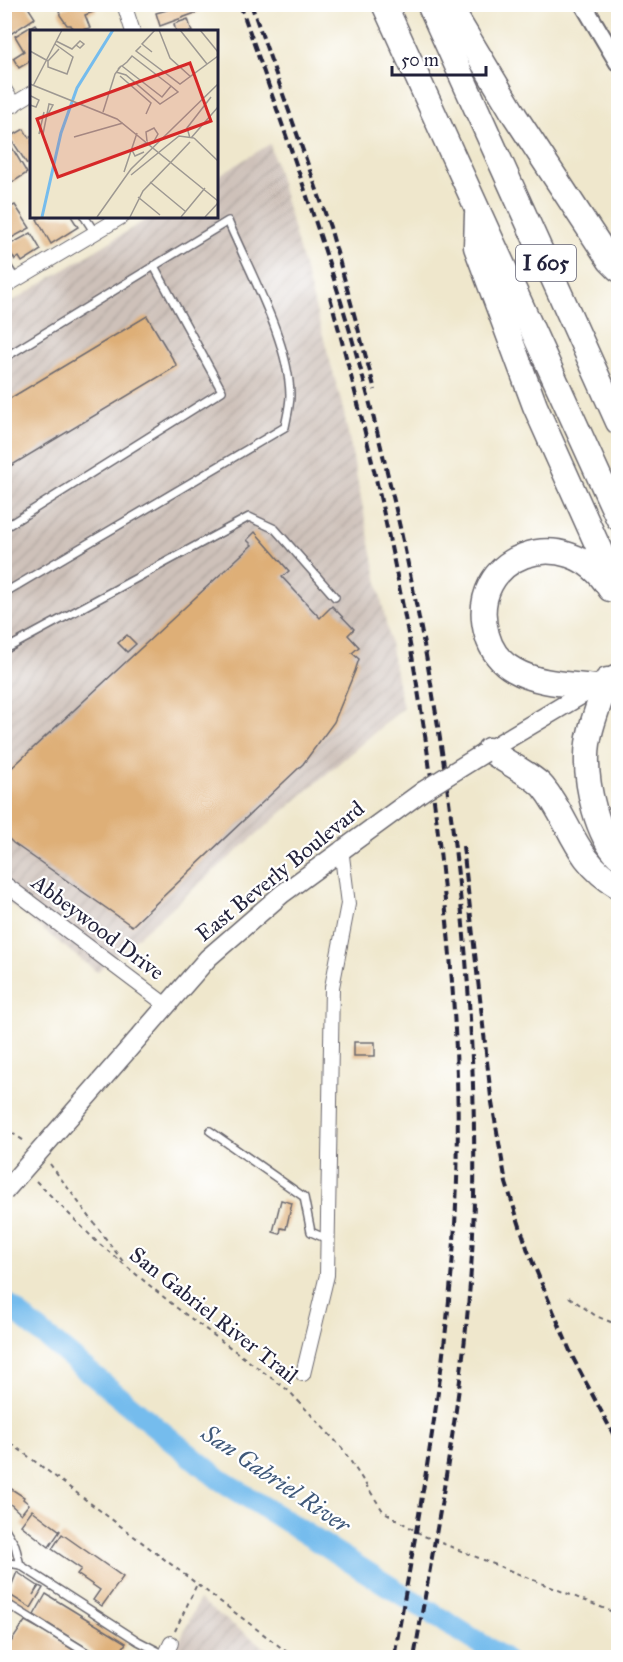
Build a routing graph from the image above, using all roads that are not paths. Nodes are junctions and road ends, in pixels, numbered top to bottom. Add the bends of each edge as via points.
1 (124, 4) edge
2 (384, 4) edge
3 (402, 4) edge
4 (413, 4) edge
5 (429, 4) edge
6 (448, 4) edge
7 (583, 4) edge
8 (132, 30) edge
9 (618, 63) edge
10 (4, 89) edge
11 (30, 94) edge
12 (474, 104) junction
13 (9, 107) edge
14 (449, 148) junction
15 (478, 209) junction
16 (85, 218) edge
17 (120, 218) edge
18 (95, 233) junction
19 (4, 261) edge
20 (154, 266) junction
21 (618, 269) edge
22 (10, 283) edge
23 (4, 358) edge
24 (618, 422) edge
25 (618, 518) edge
26 (4, 528) edge
27 (618, 591) edge
28 (4, 593) edge
29 (334, 597) dead end
30 (618, 607) edge
31 (4, 650) edge
32 (608, 679) edge
33 (486, 751) junction
34 (341, 848) junction
35 (618, 856) edge
36 (4, 883) edge
37 (618, 885) edge
38 (166, 1005) junction
39 (210, 1131) dead end
40 (4, 1192) edge
41 (327, 1239) junction
42 (303, 1374) dead end
43 (4, 1527) edge
44 (4, 1562) edge
45 (20, 1564) junction
46 (4, 1602) edge
47 (167, 1652) edge
48 (95, 1658) edge

1 - 8 street
2 - 14 highway, I 605
3 - 14 highway via 451,111
4 - 12 highway via 453,94
5 - 12 highway, I 605
6 - 21 highway via 515,116
7 - 9 street
10 - 13 street
11 - 13 street
12 - 24 highway, I 605
14 - 15 highway, I 605
15 - 25 highway, I 605
15 - 27 highway via 476,247 535,406
16 - 18 lane
17 - 18 street
18 - 22 street
19 - 22 lane
20 - 23 lane
20 - 26 lane via 222,391
20 - 28 lane via 228,221 277,333 289,377 285,427
29 - 31 lane via 275,529 249,517
30 - 32 highway via 609,586 584,561 548,549 526,553 510,562 490,587 484,604 484,625 490,645 501,661 529,677
32 - 33 main road, East Beverly Boulevard
32 - 35 highway via 587,756 598,821 608,845
33 - 34 main road, East Beverly Boulevard, bridge
33 - 37 highway via 543,787 588,861
34 - 38 main road, East Beverly Boulevard via 208,958
34 - 41 street via 348,904 332,987
36 - 38 street, Abbeywood Drive
38 - 40 main road, East Beverly Boulevard, bridge
39 - 41 lane via 304,1197 311,1232
41 - 42 street via 327,1275
43 - 45 lane
44 - 45 lane
45 - 47 lane via 138,1641
46 - 48 lane

